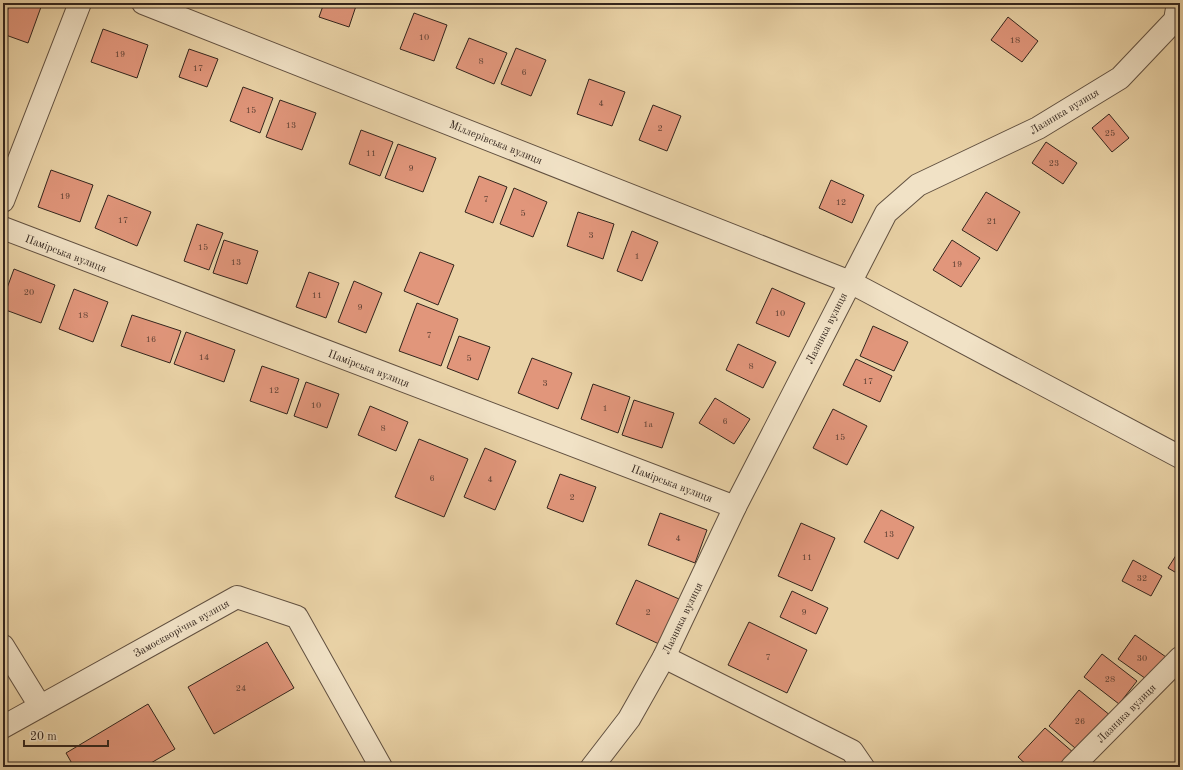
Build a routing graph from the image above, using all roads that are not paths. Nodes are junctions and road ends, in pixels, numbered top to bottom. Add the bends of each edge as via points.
1 (80, 3) edge
2 (143, 3) edge
3 (1178, 3) edge
4 (3, 201) edge
5 (3, 228) edge
6 (850, 282) junction
7 (1180, 458) edge
8 (735, 507) junction
9 (3, 646) edge
10 (664, 657) junction
11 (1180, 658) edge
12 (40, 706) junction
13 (3, 727) edge
14 (381, 767) edge
15 (592, 767) edge
16 (863, 767) edge
17 (1072, 767) edge

1 - 4 street
2 - 6 street, Міллерівська вулиця
3 - 6 street, Лазника вулиця via 1176,20 1120,78 1038,128 918,185 886,213
5 - 8 street, Памірська вулиця
6 - 7 street, Міллерівська вулиця
6 - 8 street, Лазника вулиця
8 - 10 street, Лазника вулиця
9 - 12 street
10 - 15 street, Лазника вулиця via 629,720
10 - 16 street via 852,751
11 - 17 street, Лазника вулиця
12 - 13 street, Замоскворічна вулиця
12 - 14 street, Замоскворічна вулиця via 237,598 297,617

